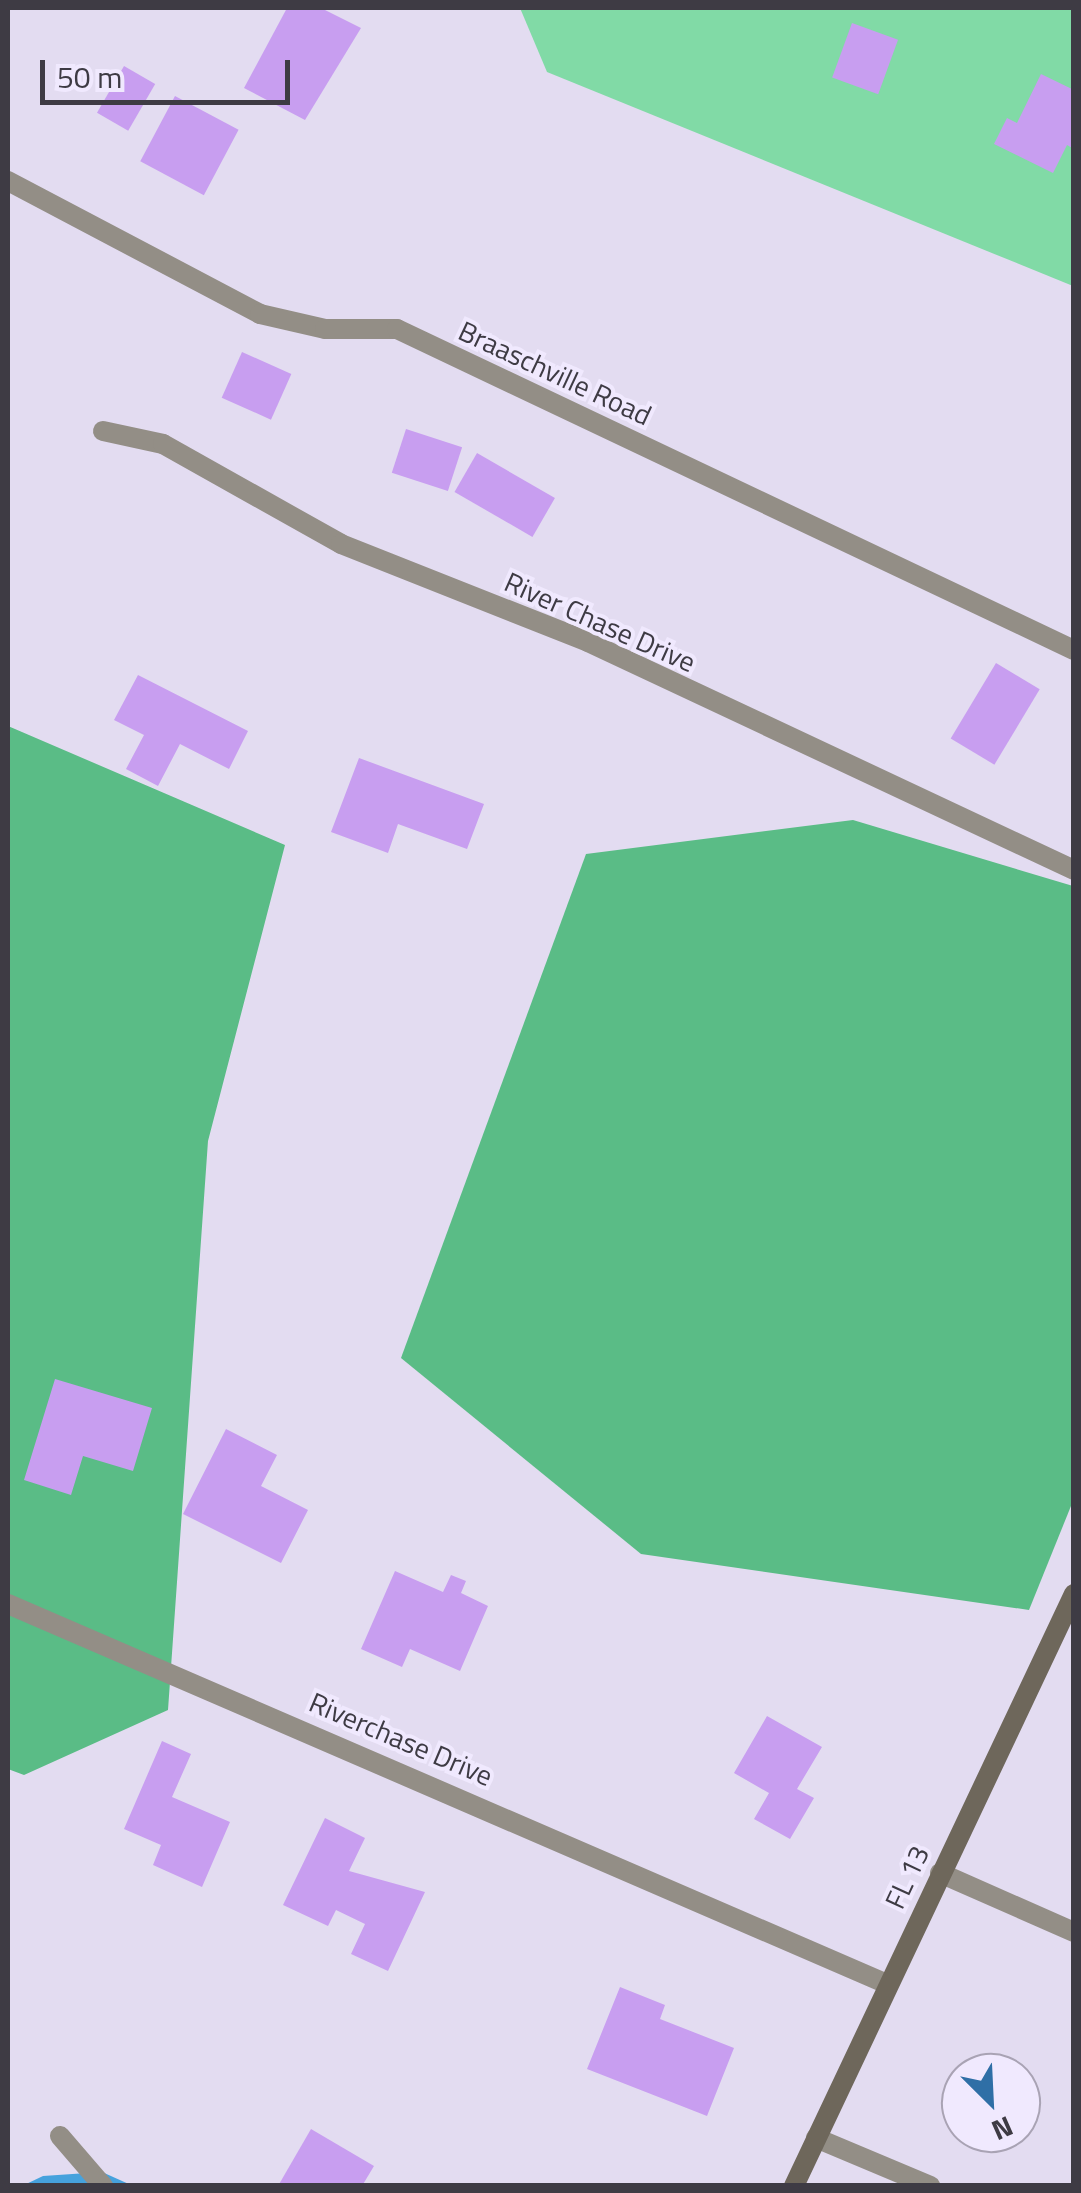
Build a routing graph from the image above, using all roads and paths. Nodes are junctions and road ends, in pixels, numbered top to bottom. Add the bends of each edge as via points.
1 (8, 181) edge
2 (104, 431) dead end
3 (1074, 650) edge
4 (1074, 870) edge
5 (1072, 1601) edge
6 (8, 1604) edge
7 (940, 1873) junction
8 (1074, 1932) edge
9 (886, 1984) junction
10 (60, 2136) dead end
11 (816, 2138) junction
12 (103, 2186) edge
13 (794, 2186) edge
14 (930, 2186) edge

1 - 3 street, Braaschville Road via 260,314 306,326 396,329
2 - 4 street, River Chase Drive via 163,444 341,544 588,642
5 - 7 main road, FL 13
6 - 9 street, Riverchase Drive
7 - 8 street
7 - 9 main road, FL 13
9 - 11 main road, FL 13
10 - 12 street
11 - 13 main road, FL 13
11 - 14 street

